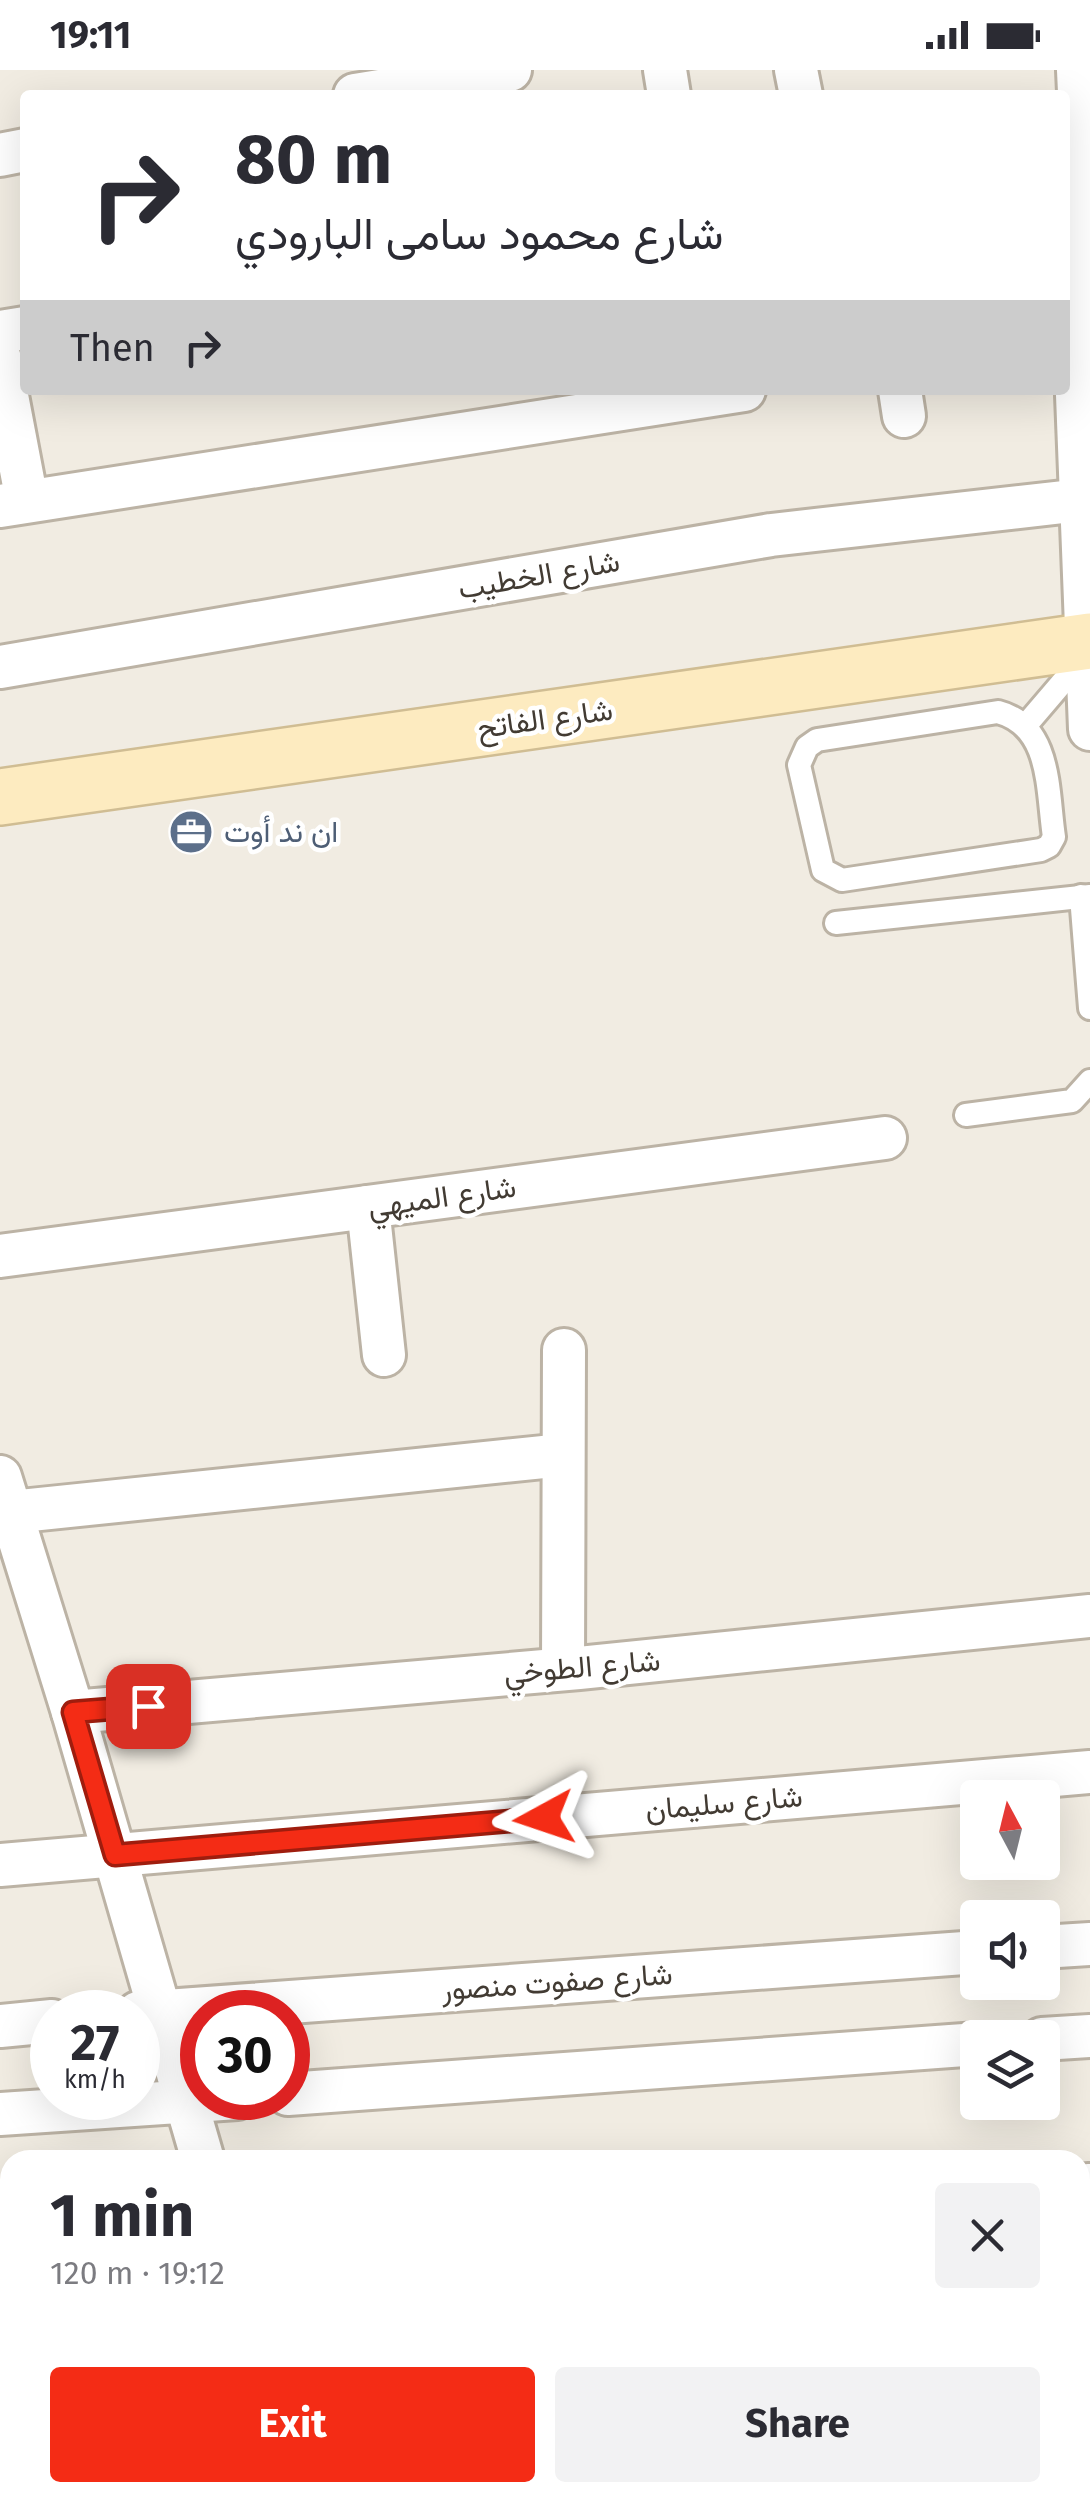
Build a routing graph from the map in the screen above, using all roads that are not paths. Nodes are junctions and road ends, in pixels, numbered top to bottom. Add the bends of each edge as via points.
1 (1078, 70) edge
2 (489, 77) edge
3 (392, 90) edge
4 (1079, 168) edge
5 (1090, 336) edge
6 (0, 360) edge
7 (677, 395) edge
8 (544, 405) edge
9 (1081, 500) junction
10 (13, 504) edge
11 (1088, 646) edge
12 (0, 667) edge
13 (1026, 724) junction
14 (1090, 729) edge
15 (0, 797) edge
16 (1086, 896) edge
17 (836, 924) dead end
18 (1090, 1008) edge
19 (1090, 1082) edge
20 (966, 1115) dead end
21 (885, 1138) dead end
22 (368, 1207) junction
23 (0, 1256) edge
24 (564, 1350) dead end
25 (384, 1355) dead end
26 (563, 1455) junction
27 (5, 1495) edge
28 (1090, 1616) edge
29 (564, 1669) junction
30 (73, 1712) junction
31 (1090, 1772) edge
32 (115, 1855) junction
33 (0, 1865) edge
34 (1090, 1944) edge
35 (1060, 1946) edge
36 (960, 1953) edge
37 (143, 1990) edge
38 (160, 2011) edge
39 (30, 2023) edge
40 (0, 2026) edge
41 (1090, 2036) edge
42 (1060, 2038) edge
43 (160, 2041) edge
44 (960, 2045) edge
45 (180, 2089) edge
46 (310, 2092) edge
47 (180, 2101) edge
48 (0, 2114) edge
49 (191, 2120) edge
50 (200, 2150) edge

1 - 4 street
2 - 3 street
4 - 5 street
5 - 9 street via 1077,376
6 - 10 street
7 - 8 street
8 - 10 street
9 - 11 street
9 - 12 street, شارع الخطيب via 771,535
11 - 13 lane
11 - 14 street
11 - 15 street, شارع الفاتح
13 - 13 lane via 998,712 812,743 799,765 823,870 842,880 1049,846 1054,837 1042,752
16 - 17 lane
16 - 18 lane
19 - 20 lane via 1072,1101
21 - 22 street, شارع الميهي
22 - 23 street, شارع الميهي
22 - 25 street
24 - 26 street
26 - 27 street
26 - 29 street
27 - 30 street
28 - 29 street, شارع الطوخي
29 - 30 street, شارع الطوخي
30 - 32 street
31 - 32 street, شارع سليمان
32 - 33 street, شارع سليمان
32 - 37 street
34 - 35 street
36 - 38 street, شارع صفوت منصور
39 - 40 street
41 - 42 street
43 - 45 street
44 - 46 street
47 - 48 street
49 - 50 street

